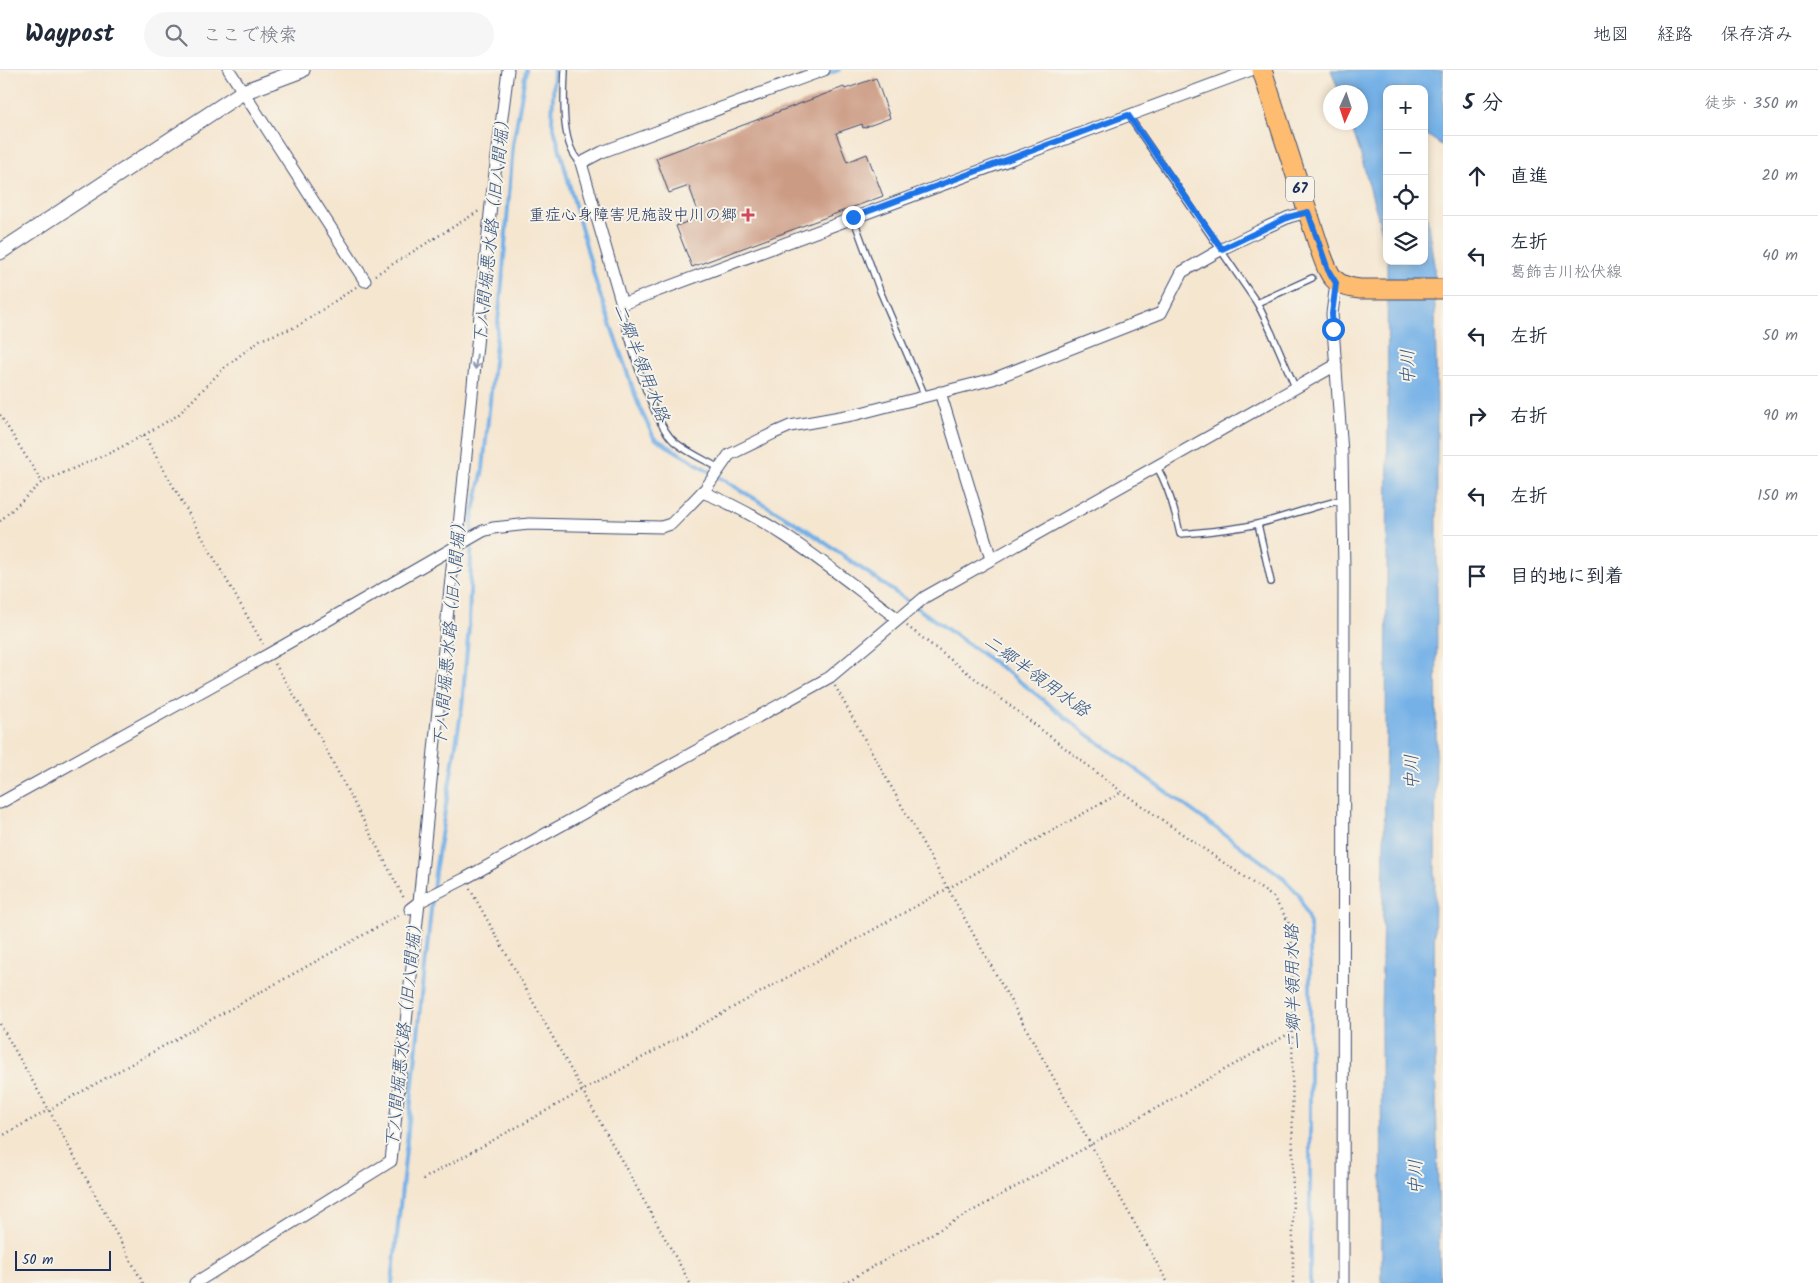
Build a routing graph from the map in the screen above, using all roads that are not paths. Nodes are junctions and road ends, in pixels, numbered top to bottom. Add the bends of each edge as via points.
1 (229, 70) edge
2 (302, 70) edge
3 (508, 70) edge
4 (565, 70) edge
5 (824, 70) edge
6 (1251, 70) edge
7 (1262, 70) edge
8 (243, 92) junction
9 (1128, 115) junction
10 (581, 163) junction
11 (1308, 212) junction
12 (853, 217) junction
13 (1222, 249) junction
14 (0, 252) edge
15 (1312, 278) dead end
16 (365, 280) road end
17 (1336, 283) junction
18 (1443, 289) edge
19 (1257, 302) junction
20 (622, 304) junction
21 (1336, 365) junction
22 (1296, 388) junction
23 (940, 392) junction
24 (925, 396) junction
25 (1156, 467) junction
26 (719, 468) junction
27 (704, 490) junction
28 (1342, 500) junction
29 (1258, 524) junction
30 (458, 545) junction
31 (991, 559) junction
32 (1271, 582) dead end
33 (898, 619) junction
34 (0, 803) edge
35 (414, 906) junction
36 (195, 1283) edge
37 (1343, 1283) edge

1 - 8 street
2 - 8 street
3 -> 30 street via 491,204
4 - 10 lane via 563,116 575,157
5 - 10 street via 602,152
6 - 9 street
7 - 11 main road, 67
8 - 14 street
8 - 16 street
9 - 12 street
9 - 13 lane
10 - 20 street
11 - 13 street via 1289,217
11 - 17 main road, 67 via 1328,270
12 - 20 street
12 - 24 lane via 880,291
13 - 19 lane
13 - 23 street via 1182,272 1161,313 993,379
15 - 19 lane
17 - 18 main road via 1360,289
17 - 21 street via 1332,314
19 - 22 lane
20 - 26 lane via 621,312 637,366 668,434 691,453
21 - 22 street
21 - 28 street
22 - 25 street
23 - 24 street
23 - 31 street
24 - 26 street via 856,414 790,426 729,455
25 - 29 lane via 1166,482 1180,534
25 - 31 street
26 - 27 street
27 - 30 street via 671,524 662,527 529,524 493,528
27 - 33 street via 756,517
28 - 29 lane
28 - 37 street
29 - 32 lane
30 - 34 street
30 - 35 street
31 - 33 street via 925,597
33 - 35 street via 830,677
35 - 36 street via 391,1161

